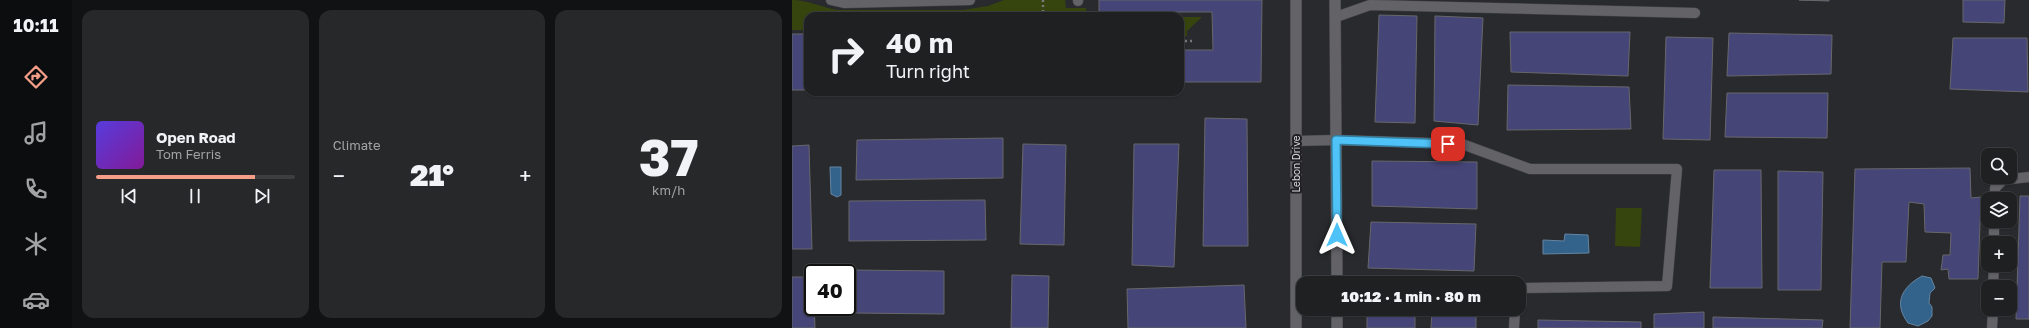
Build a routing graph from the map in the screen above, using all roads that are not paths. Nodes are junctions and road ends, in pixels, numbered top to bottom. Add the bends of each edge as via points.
1 (831, 0) edge
2 (970, 0) edge
3 (1296, 0) edge
4 (1335, 0) edge
5 (1695, 13) dead end
6 (1336, 17) junction
7 (1336, 140) junction
8 (1296, 142) junction
9 (2029, 177) edge
10 (1995, 192) edge
11 (1337, 276) edge
12 (1526, 288) edge
13 (1337, 316) edge
14 (1515, 316) edge
15 (1993, 316) edge
16 (1296, 328) edge
17 (1337, 328) edge
18 (1514, 328) edge
19 (1992, 328) edge

1 - 2 lane via 844,3
3 - 8 street, Lebon Drive
4 - 6 street
5 - 6 lane via 1370,5
6 - 7 street
7 - 8 lane
7 - 11 street
7 - 12 lane via 1462,144 1530,169 1677,169 1667,286
8 - 16 street, Lebon Drive
9 - 10 lane via 2003,180 1995,188
13 - 17 street
14 - 18 lane
15 - 19 lane

